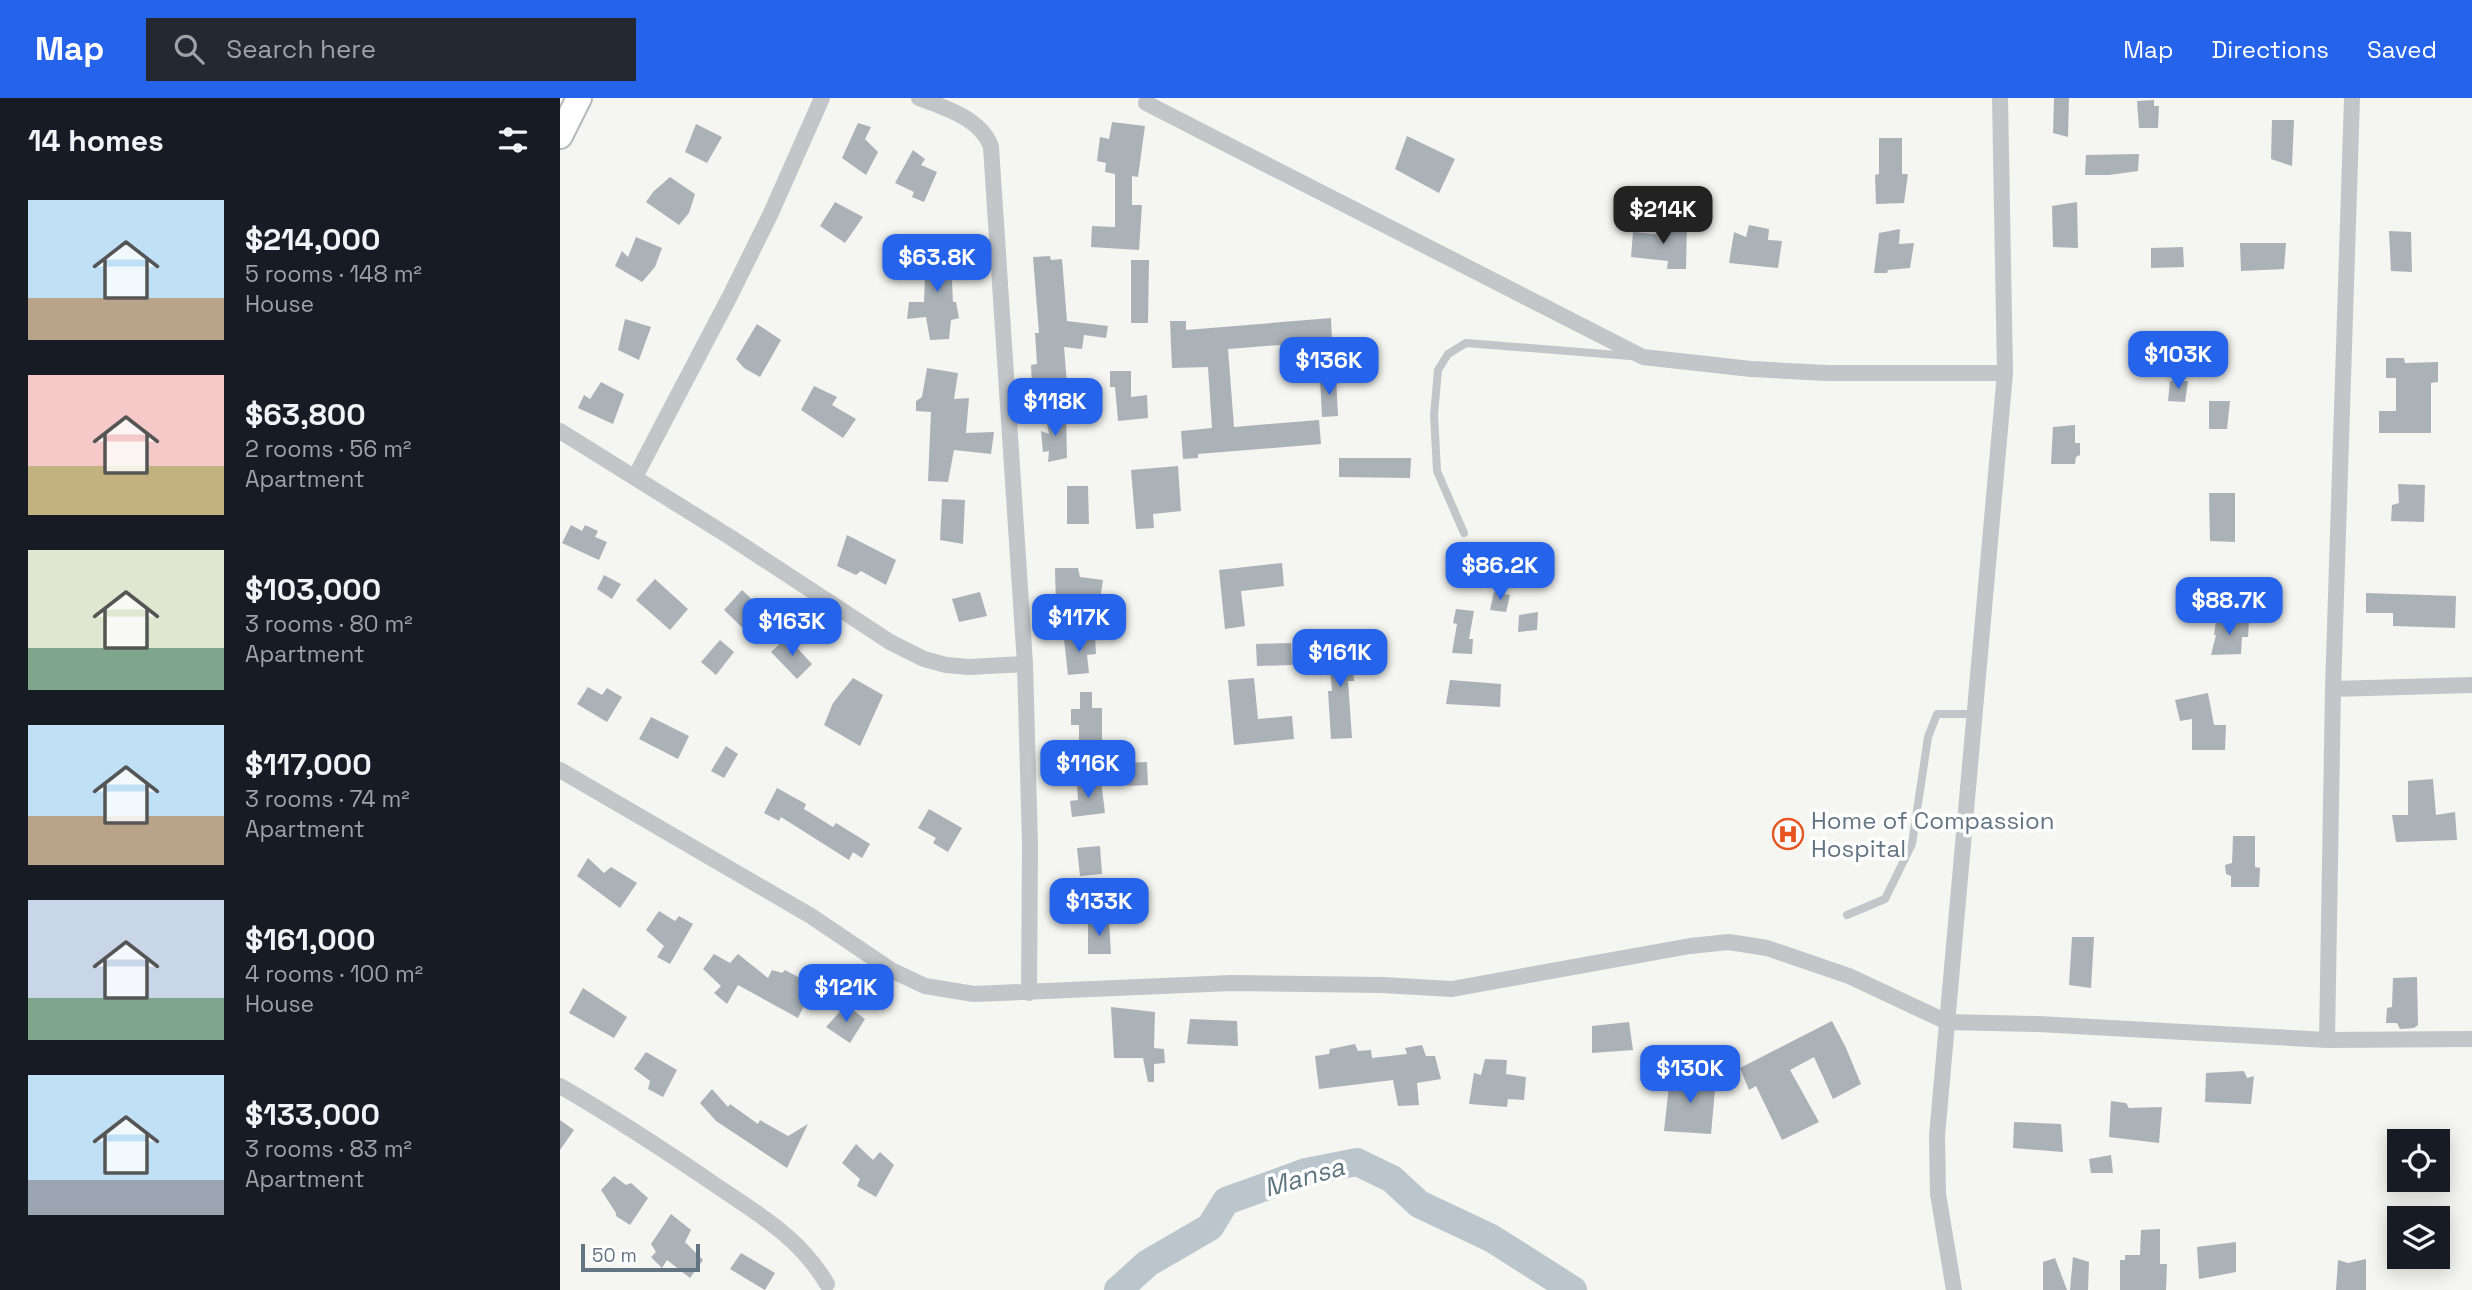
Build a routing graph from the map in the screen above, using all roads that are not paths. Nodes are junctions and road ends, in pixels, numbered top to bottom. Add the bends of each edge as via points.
1 (579, 98) edge
2 (822, 98) edge
3 (919, 98) edge
4 (2000, 98) edge
5 (2352, 98) edge
6 (1146, 103) dead end
7 (560, 136) edge
8 (1643, 356) junction
9 (2004, 373) junction
10 (560, 431) edge
11 (635, 477) junction
12 (1465, 533) dead end
13 (1025, 664) junction
14 (2472, 685) edge
15 (2333, 689) junction
16 (1974, 714) junction
17 (560, 770) edge
18 (1847, 915) dead end
19 (1029, 993) junction
20 (1947, 1022) junction
21 (2472, 1039) edge
22 (2327, 1040) junction
23 (560, 1086) edge
24 (827, 1284) dead end
25 (1954, 1290) edge

1 - 7 main road
2 - 11 street via 748,259
3 - 13 street via 981,128 991,146
4 - 9 street
5 - 15 street
6 - 8 street
8 - 9 street via 1827,373
8 - 12 lane via 1466,344 1448,354 1438,370 1434,415 1437,471
9 - 16 street
10 - 11 street
11 - 13 street via 890,642 924,659 969,667
13 - 19 street
14 - 15 street
15 - 22 street
16 - 18 lane via 1937,714 1928,737 1912,844 1885,899
16 - 20 street
17 - 19 street via 811,916 891,970 925,986 974,994
19 - 20 street via 1231,983 1452,989 1729,942 1767,948 1849,976
20 - 22 street
20 - 25 street via 1937,1136 1938,1194
21 - 22 street
23 - 24 street via 636,1131 762,1217 795,1242

